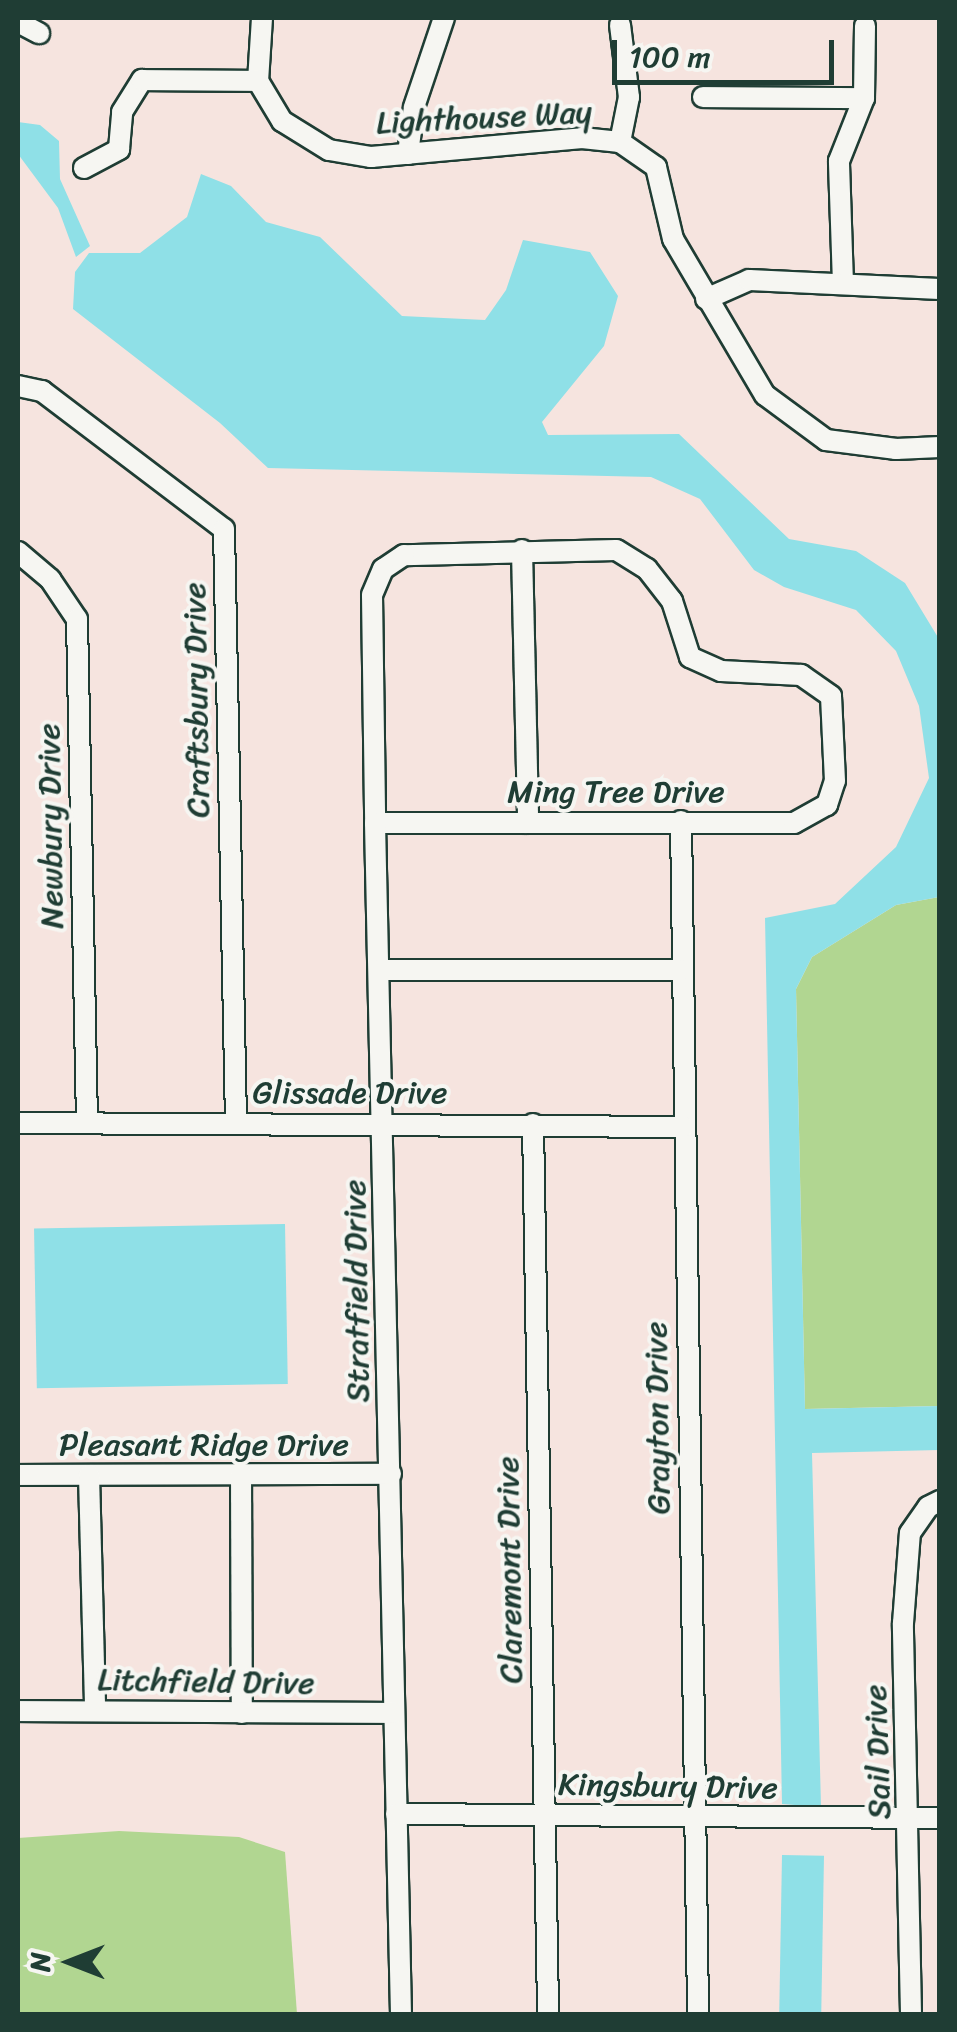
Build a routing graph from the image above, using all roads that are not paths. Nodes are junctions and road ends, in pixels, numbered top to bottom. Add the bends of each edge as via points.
1 (262, 18) edge
2 (444, 18) edge
3 (18, 22) edge
4 (620, 25) dead end
5 (865, 26) dead end
6 (40, 32) dead end
7 (258, 81) junction
8 (703, 96) dead end
9 (864, 98) junction
10 (620, 142) junction
11 (408, 154) junction
12 (84, 168) dead end
13 (842, 284) junction
14 (940, 289) edge
15 (706, 299) junction
16 (18, 386) edge
17 (940, 447) edge
18 (522, 550) junction
19 (18, 552) edge
20 (681, 821) junction
21 (528, 822) junction
22 (375, 823) junction
23 (380, 970) junction
24 (680, 970) junction
25 (18, 1122) edge
26 (86, 1122) junction
27 (236, 1123) junction
28 (384, 1124) junction
29 (533, 1124) junction
30 (683, 1126) junction
31 (390, 1474) junction
32 (18, 1475) edge
33 (89, 1475) junction
34 (241, 1475) junction
35 (940, 1501) edge
36 (95, 1710) junction
37 (18, 1711) edge
38 (242, 1713) junction
39 (394, 1713) junction
40 (396, 1814) junction
41 (544, 1815) junction
42 (911, 1818) junction
43 (940, 1818) edge
44 (695, 1820) junction
45 (401, 2014) edge
46 (548, 2014) edge
47 (698, 2014) edge
48 (912, 2014) edge

1 - 7 street
2 - 11 street via 414,107
3 - 6 street
4 - 10 street via 629,97
5 - 9 street
7 - 11 street, Lighthouse Way via 282,121 329,150
7 - 12 street via 142,80 122,112 119,149
8 - 9 street
9 - 13 street via 838,161
10 - 11 street, Lighthouse Way via 582,138
10 - 15 street, Lighthouse Way via 656,167 673,239
13 - 14 street
13 - 15 street via 750,280
15 - 17 street, Lighthouse Way via 765,395 826,440
16 - 27 street, Craftsbury Drive via 42,391 224,529
18 - 20 street, Ming Tree Drive via 616,550 647,569 672,600 690,657 721,671 800,674 832,696 835,781 827,805 794,823
18 - 21 street
18 - 22 street, Stratfield Drive via 404,555 383,570 372,595
19 - 26 street, Newbury Drive via 50,579 77,619
20 - 21 street, Ming Tree Drive
20 - 24 street, Grayton Drive
21 - 22 street, Ming Tree Drive
22 - 23 street, Stratfield Drive
23 - 24 street
23 - 28 street, Stratfield Drive
24 - 30 street, Grayton Drive
25 - 26 street, Glissade Drive
26 - 27 street, Glissade Drive
27 - 28 street, Glissade Drive
28 - 29 street, Glissade Drive
28 - 31 street, Stratfield Drive
29 - 30 street, Glissade Drive
29 - 41 street, Claremont Drive
30 - 44 street, Grayton Drive
31 - 34 street, Pleasant Ridge Drive
31 - 39 street, Stratfield Drive
32 - 33 street, Pleasant Ridge Drive
33 - 34 street, Pleasant Ridge Drive
33 - 36 street
34 - 38 street
35 - 42 street, Sail Drive via 910,1533 904,1623
36 - 37 street, Litchfield Drive
36 - 38 street, Litchfield Drive
38 - 39 street, Litchfield Drive
39 - 40 street, Stratfield Drive
40 - 41 street, Kingsbury Drive
40 - 45 street, Stratfield Drive
41 - 44 street, Kingsbury Drive
41 - 46 street, Claremont Drive
42 - 43 street, Kingsbury Drive
42 - 44 street, Kingsbury Drive
42 - 48 street, Sail Drive
44 - 47 street, Grayton Drive

